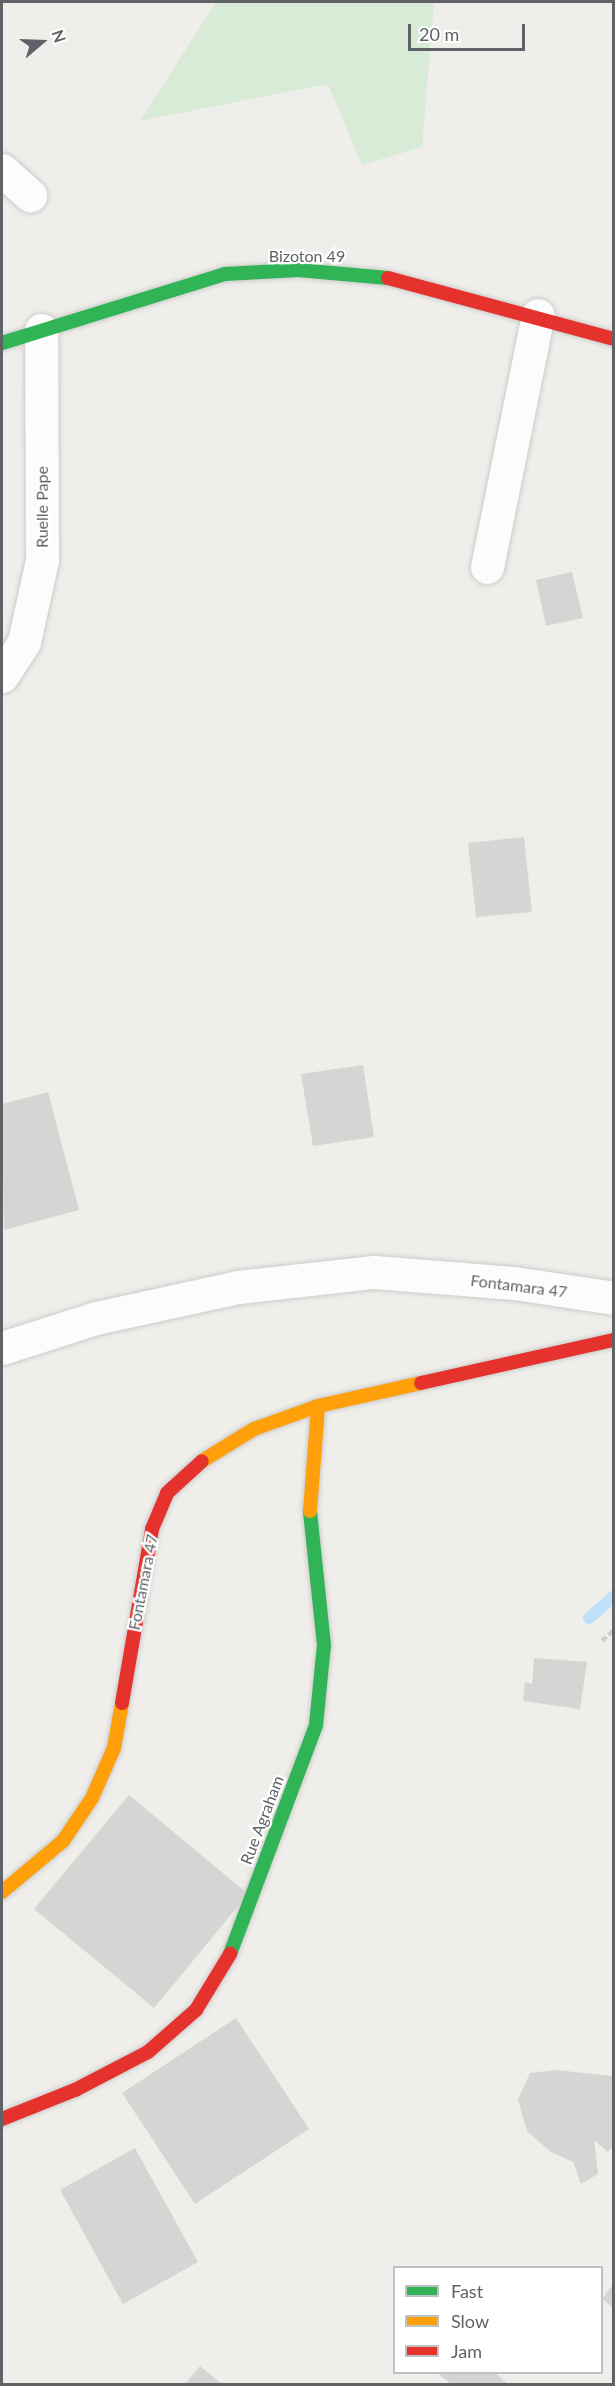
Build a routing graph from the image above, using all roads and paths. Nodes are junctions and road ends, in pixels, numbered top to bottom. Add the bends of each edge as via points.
1 (2, 170) edge
2 (30, 195) dead end
3 (538, 315) junction
4 (41, 330) junction
5 (614, 339) edge
6 (2, 344) edge
7 (487, 567) dead end
8 (2, 676) edge
9 (614, 1298) edge
10 (614, 1340) edge
11 (2, 1348) edge
12 (318, 1406) junction
13 (614, 1630) edge
14 (602, 1641) dead end
15 (2, 1892) edge
16 (2, 2119) edge

1 - 2 street
3 - 4 street, Bizoton 49 via 367,273 298,270 225,274
3 - 5 street, Bizoton 49
3 - 7 street
4 - 6 street, Bizoton 49
4 - 8 street, Ruelle Pape via 42,560 24,642
9 - 11 street, Fontamara 47 via 514,1283 374,1272 238,1287 96,1318
10 - 12 street, Fontamara 47
12 - 15 street, Fontamara 47 via 254,1429 205,1458 167,1493 152,1529 114,1748 92,1798 63,1841
12 - 16 street, Rue Agraham via 309,1518 324,1645 315,1725 226,1964 196,2010 147,2052 75,2090
13 - 14 path

